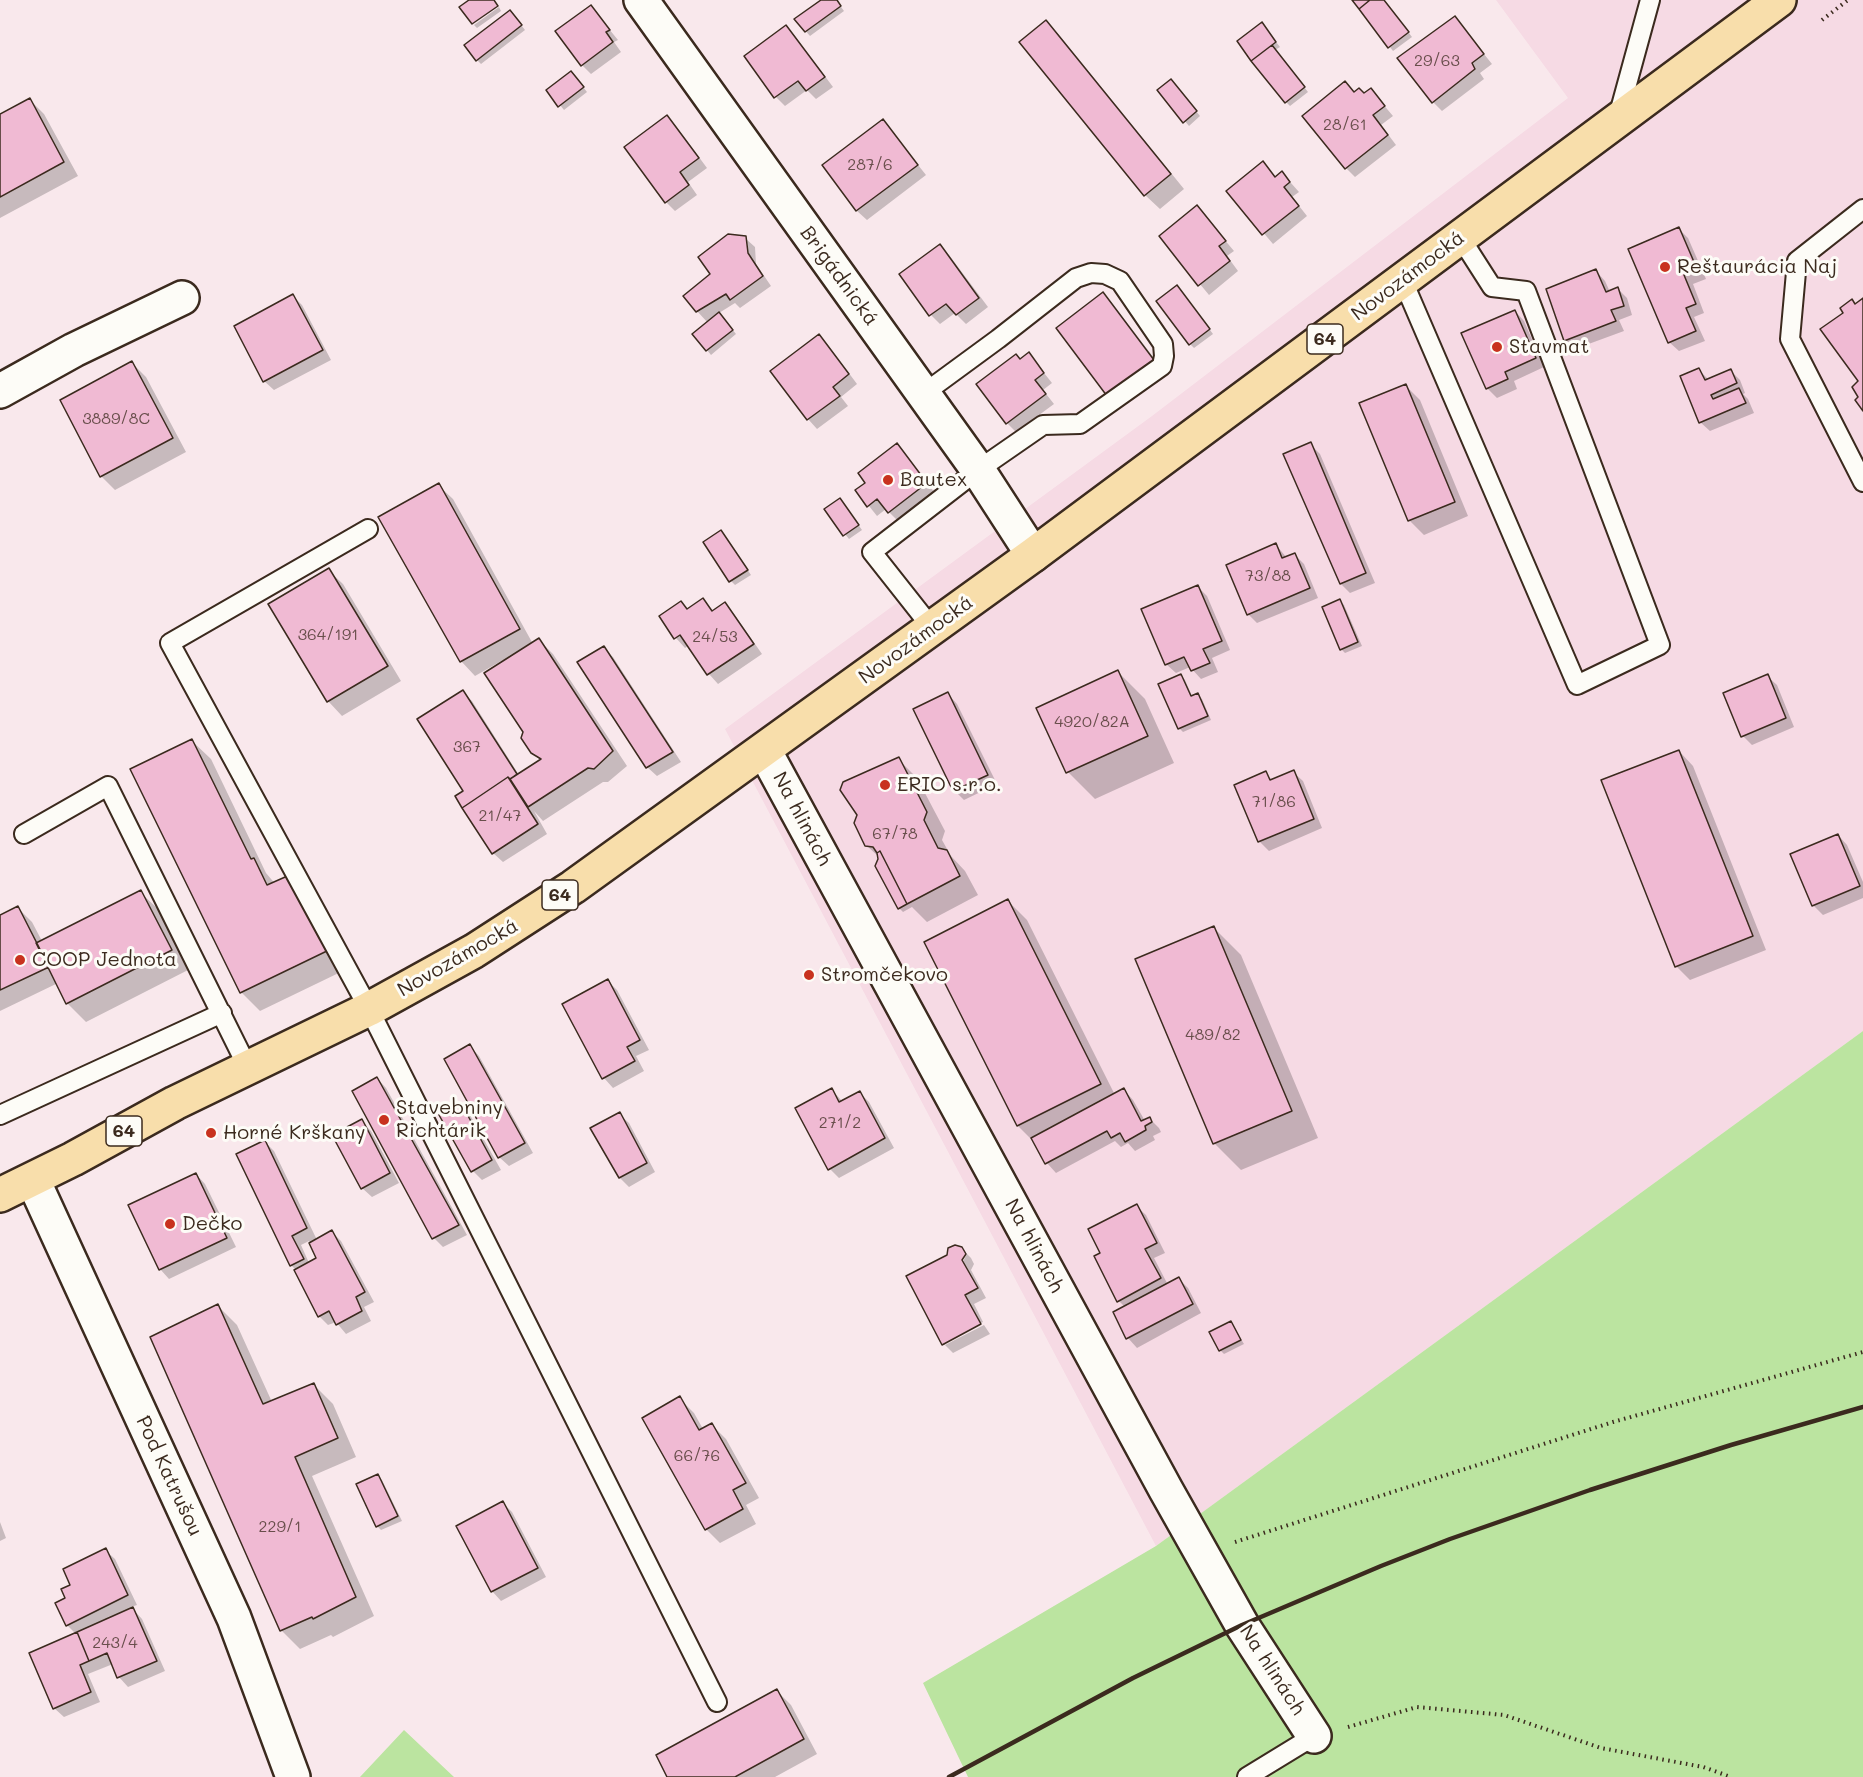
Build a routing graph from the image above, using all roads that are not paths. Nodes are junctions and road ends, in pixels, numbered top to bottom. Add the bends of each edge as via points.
1 (640, 0) edge
2 (1650, 0) edge
3 (1779, 0) edge
4 (1616, 123) junction
5 (1863, 209) edge
6 (1460, 237) junction
7 (1403, 281) junction
8 (182, 298) dead end
9 (0, 391) edge
10 (923, 393) junction
11 (978, 470) junction
12 (1863, 482) edge
13 (368, 530) dead end
14 (1033, 555) junction
15 (932, 628) junction
16 (764, 750) junction
17 (24, 834) dead end
18 (369, 1009) junction
19 (222, 1013) junction
20 (248, 1068) junction
21 (0, 1115) edge
22 (33, 1180) junction
23 (0, 1196) edge
24 (717, 1702) dead end
25 (1314, 1736) joint
26 (293, 1777) edge
27 (1247, 1777) edge

1 - 10 street, Brigádnická
2 - 4 lane
3 - 4 main road, Novozámocká / 64
4 - 6 main road, Novozámocká / 64
5 - 12 lane via 1797,261 1790,339
6 - 7 main road, Novozámocká / 64
6 - 7 lane via 1492,286 1526,291 1660,645 1577,685
7 - 14 main road, Novozámocká / 64
8 - 9 street
10 - 11 street, Brigádnická
10 - 11 lane via 1076,278 1091,273 1120,281 1163,344 1162,366 1080,424 1043,425
11 - 14 street, Brigádnická
11 - 15 lane via 872,552
13 - 18 lane via 170,643
14 - 15 main road, Novozámocká / 64
15 - 16 main road, Novozámocká / 64
16 - 18 main road, Novozámocká / 64 via 573,887 474,951
16 - 25 street, Na hlinách via 1200,1552
17 - 19 lane via 108,786
18 - 20 main road, Novozámocká / 64
18 - 24 lane
19 - 20 lane
19 - 21 lane
20 - 22 main road, Novozámocká / 64
22 - 23 main road, Novozámocká / 64
22 - 26 street, Pod Katrušou via 234,1618
25 - 27 lane

